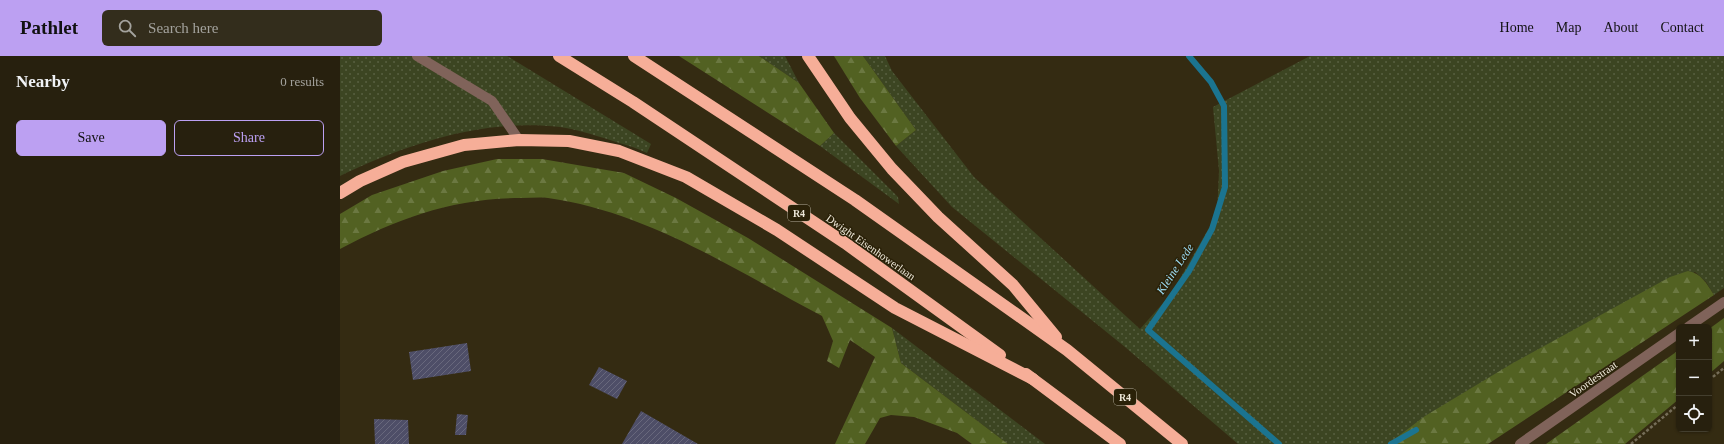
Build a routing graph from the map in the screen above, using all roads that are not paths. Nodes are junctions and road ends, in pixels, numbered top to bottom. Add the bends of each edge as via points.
1 (417, 56) edge
2 (559, 56) edge
3 (634, 56) edge
4 (808, 56) edge
5 (518, 140) junction
6 (340, 193) edge
7 (1724, 302) edge
8 (1692, 324) edge
9 (1676, 335) edge
10 (1067, 350) junction
11 (1033, 379) junction
12 (1120, 444) edge
13 (1182, 444) edge
14 (1520, 444) edge

1 - 5 street via 492,101
2 - 11 highway, Dwight Eisenhowerlaan / R4 via 845,243
3 - 10 highway, R4 via 855,200
4 - 10 highway via 850,118 892,169 938,218 1013,285
5 - 6 highway via 464,145 403,162
5 - 11 highway via 569,141 619,151 686,177 777,230 895,308
7 - 8 street
9 - 14 street, Voordestraat
10 - 13 highway, R4
11 - 12 highway, Dwight Eisenhowerlaan / R4

